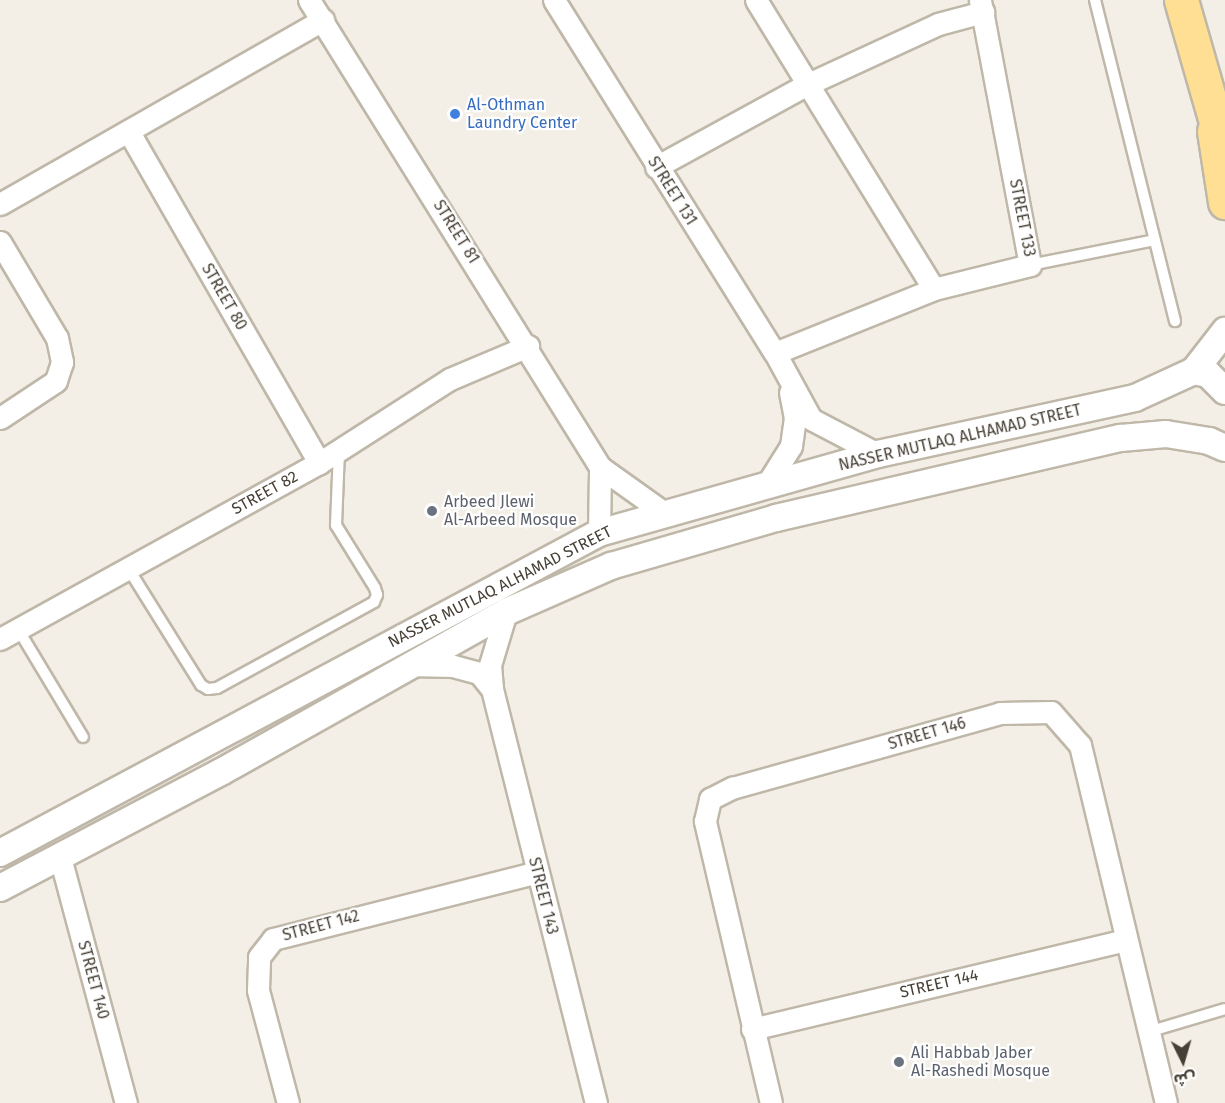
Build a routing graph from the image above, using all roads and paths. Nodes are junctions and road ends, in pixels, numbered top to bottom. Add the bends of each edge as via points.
1 (309, 0) edge
2 (554, 0) edge
3 (756, 0) edge
4 (1095, 0) edge
5 (1181, 0) edge
6 (982, 6) edge
7 (323, 20) junction
8 (806, 85) junction
9 (1210, 96) junction
10 (129, 132) junction
11 (1225, 153) edge
12 (656, 167) junction
13 (1225, 202) edge
14 (0, 204) edge
15 (1155, 240) junction
16 (0, 242) edge
17 (1030, 265) junction
18 (934, 289) junction
19 (1175, 321) dead end
20 (1225, 331) edge
21 (528, 346) junction
22 (775, 353) junction
23 (1194, 371) junction
24 (788, 382) junction
25 (1225, 391) edge
26 (0, 418) edge
27 (1220, 438) edge
28 (339, 450) junction
29 (878, 454) junction
30 (319, 463) junction
31 (600, 467) junction
32 (767, 484) junction
33 (663, 512) junction
34 (599, 533) junction
35 (128, 568) junction
36 (506, 612) junction
37 (9, 634) edge
38 (408, 665) junction
39 (492, 688) junction
40 (82, 737) dead end
41 (207, 741) junction
42 (221, 772) junction
43 (0, 853) edge
44 (60, 857) junction
45 (537, 872) junction
46 (0, 888) edge
47 (1125, 940) junction
48 (1225, 1009) edge
49 (752, 1029) junction
50 (1147, 1032) junction
51 (126, 1103) edge
52 (288, 1103) edge
53 (596, 1103) edge
54 (771, 1103) edge
55 (1166, 1103) edge

1 - 7 street, STREET 81
2 - 12 street, STREET 131
3 - 8 street
4 - 15 lane
5 - 9 main road
6 - 8 street, STREET 133
6 - 17 street, STREET 133
7 - 10 street
7 - 21 street, STREET 81
8 - 12 street, STREET 133
8 - 18 street
9 - 11 main road
9 - 13 main road
10 - 14 street
10 - 30 street, STREET 80
12 - 22 street, STREET 131
15 - 17 lane
15 - 19 lane
16 - 26 street via 57,338 62,362 56,381
17 - 18 street, STREET 133
18 - 22 street, STREET 133
20 - 23 street, NASSER MUTLAQ ALHAMAD STREET
21 - 28 street, STREET 82 via 450,379
21 - 31 street, STREET 81
22 - 24 street, STREET 131
23 - 25 street via 1208,374
23 - 29 street, NASSER MUTLAQ ALHAMAD STREET via 1136,398
24 - 29 street, STREET 131 via 811,419
24 - 32 street, STREET 131 via 795,418 791,446
27 - 36 street, NASSER MUTLAQ ALHAMAD STREET via 1166,434 1121,438 776,518 610,566
28 - 30 street, STREET 82
28 - 35 lane via 336,525 375,588 374,602 217,688 208,689 201,685
29 - 32 street, NASSER MUTLAQ ALHAMAD STREET
30 - 35 street, STREET 82
31 - 33 street, STREET 81
31 - 34 street
32 - 33 street, NASSER MUTLAQ ALHAMAD STREET
33 - 34 street, NASSER MUTLAQ ALHAMAD STREET
34 - 41 street, NASSER MUTLAQ ALHAMAD STREET
35 - 37 street, STREET 82
36 - 38 street, NASSER MUTLAQ ALHAMAD STREET
36 - 39 street, STREET 143 via 490,665
37 - 40 lane
38 - 39 street via 462,669 479,674
38 - 42 street, NASSER MUTLAQ ALHAMAD STREET
39 - 45 street, STREET 143
41 - 42 street via 225,751 227,762
41 - 43 street, NASSER MUTLAQ ALHAMAD STREET
42 - 44 street, NASSER MUTLAQ ALHAMAD STREET
44 - 46 street, NASSER MUTLAQ ALHAMAD STREET
44 - 51 street, STREET 140
45 - 52 street, STREET 142 via 273,939 259,957 258,990
45 - 53 street, STREET 143
47 - 49 street, STREET 144
47 - 49 street, STREET 146 via 1080,745 1051,712 1000,713 732,788 710,799 705,821
47 - 50 street, STREET 146
48 - 50 lane
49 - 54 street, STREET 146
50 - 55 street, STREET 146

